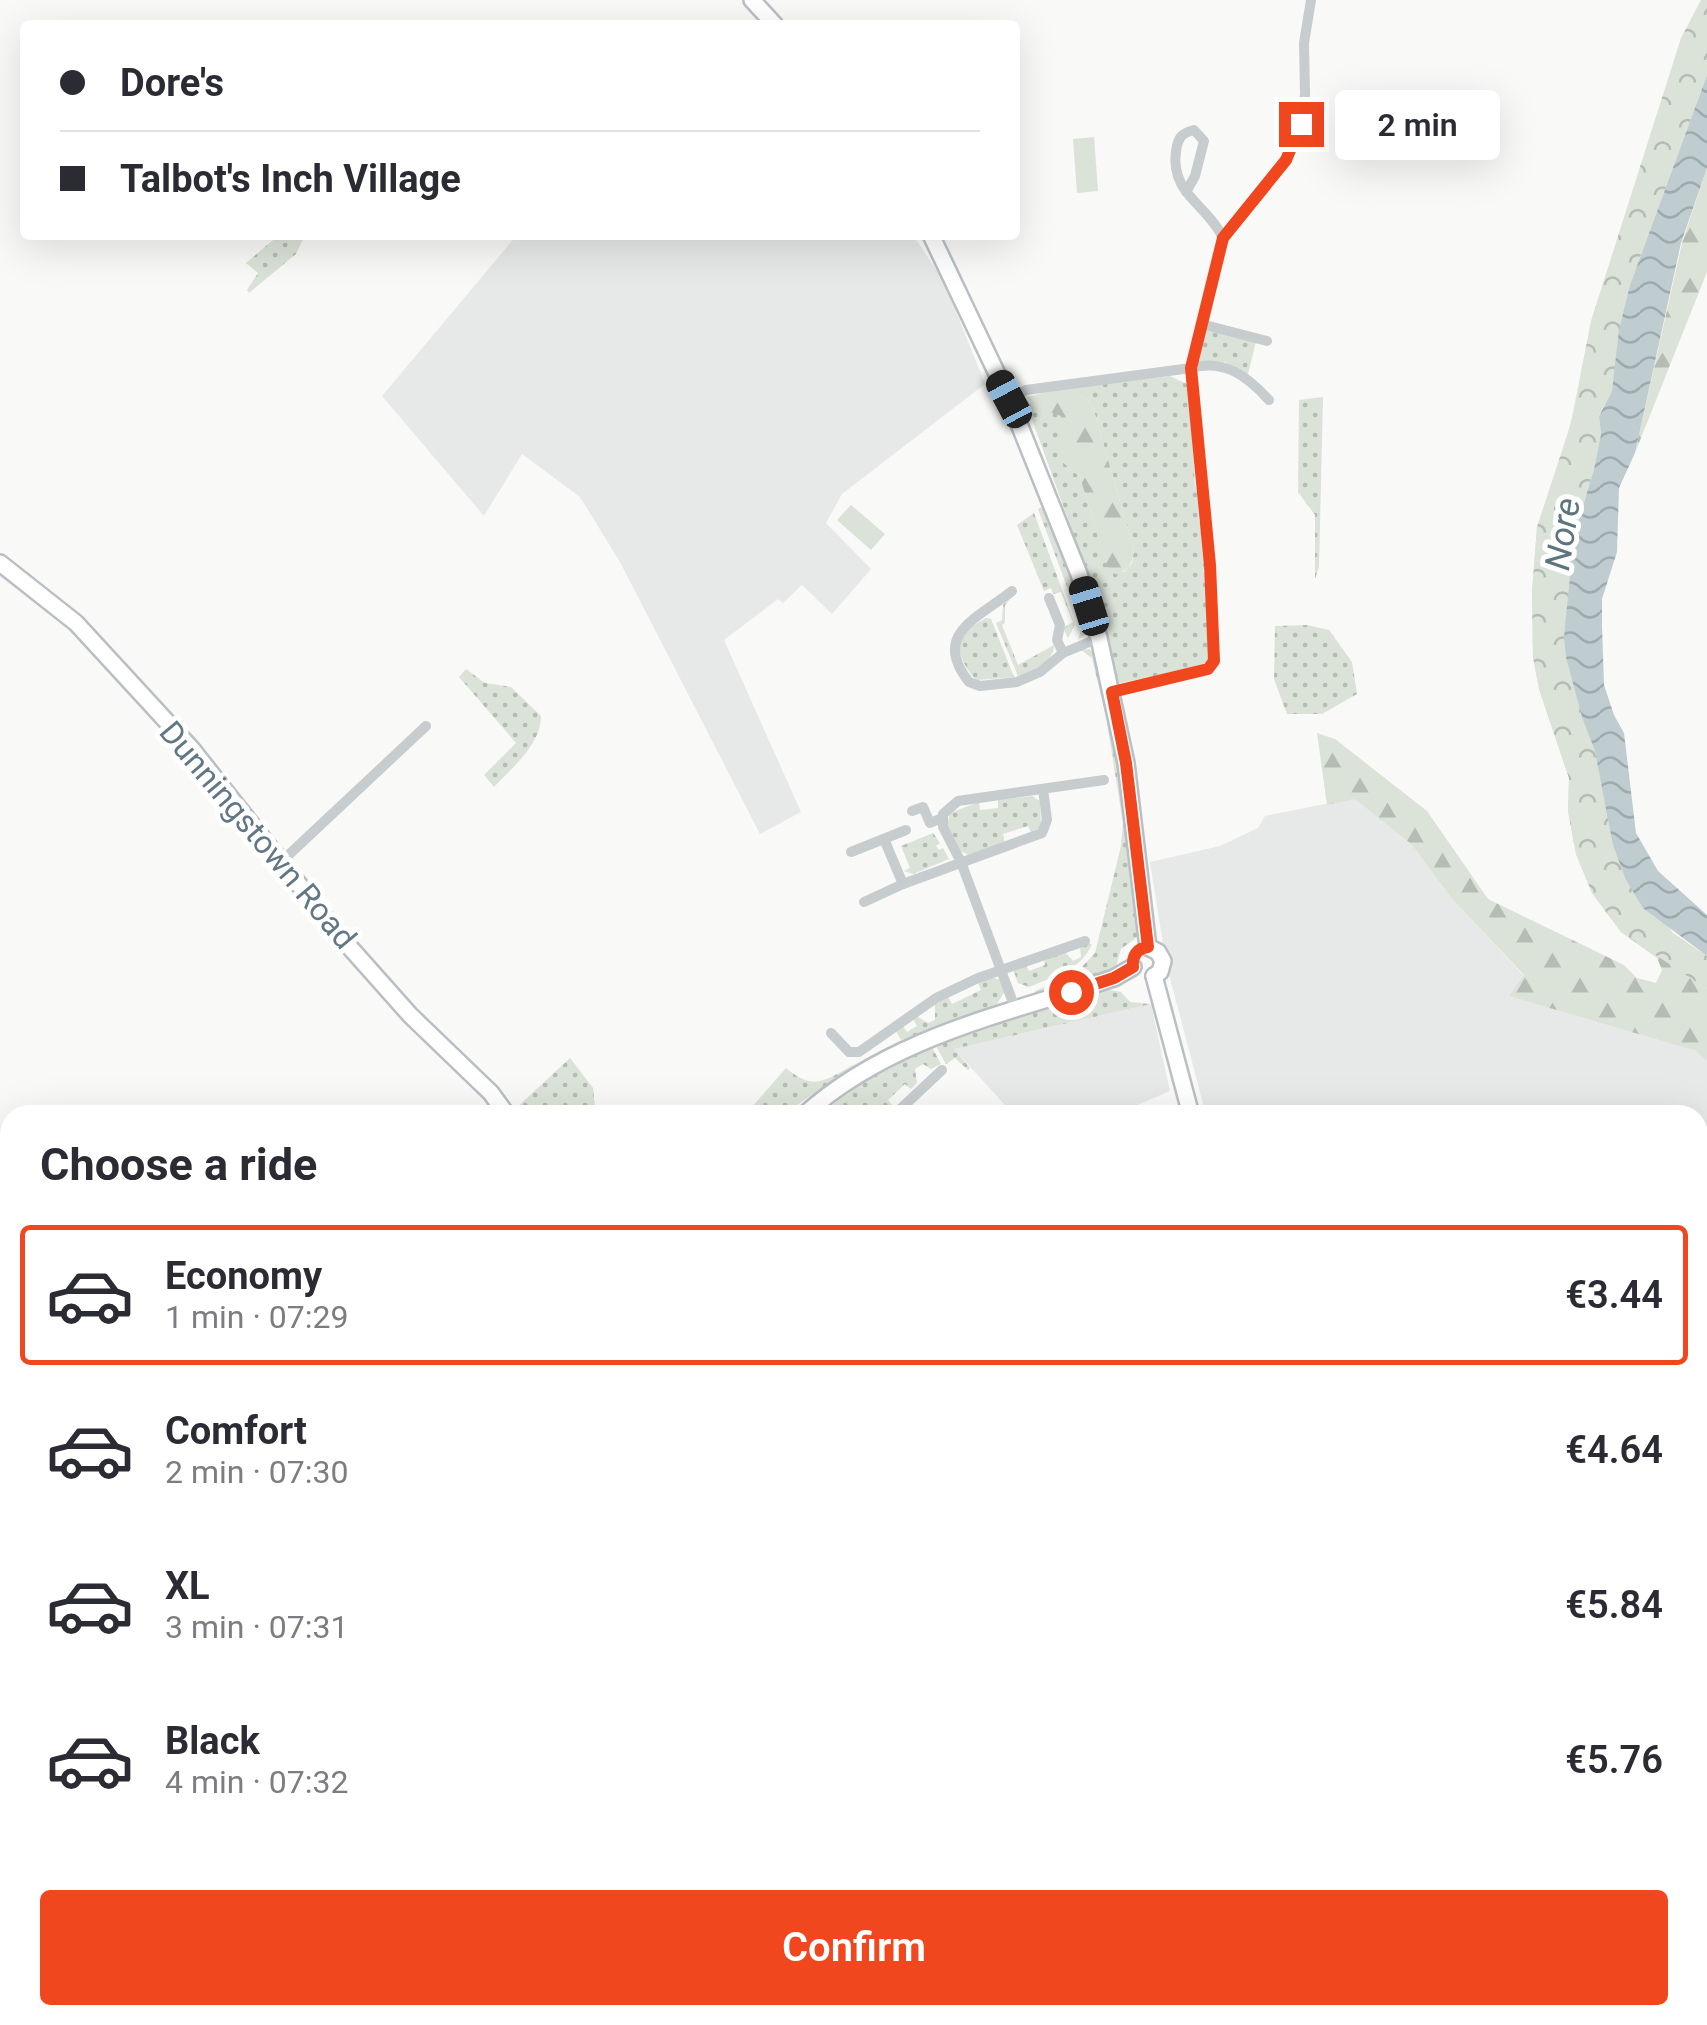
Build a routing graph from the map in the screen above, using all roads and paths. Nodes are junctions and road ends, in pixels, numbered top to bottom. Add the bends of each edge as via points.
1 (752, 0) edge
2 (1311, 0) edge
3 (770, 20) edge
4 (1186, 192) junction
5 (1223, 238) junction
6 (933, 240) edge
7 (1201, 324) junction
8 (1267, 341) dead end
9 (1191, 368) junction
10 (1009, 399) junction
11 (1269, 400) dead end
12 (0, 564) edge
13 (1012, 592) dead end
14 (1049, 598) dead end
15 (990, 608) junction
16 (998, 620) dead end
17 (1099, 638) junction
18 (1063, 653) junction
19 (1112, 692) junction
20 (426, 726) dead end
21 (1104, 780) dead end
22 (1043, 789) junction
23 (912, 811) dead end
24 (942, 818) junction
25 (906, 830) dead end
26 (884, 839) junction
27 (851, 852) dead end
28 (281, 862) junction
29 (962, 862) junction
30 (903, 884) junction
31 (864, 902) dead end
32 (1086, 941) dead end
33 (1148, 947) junction
34 (1133, 967) junction
35 (1002, 969) junction
36 (1154, 976) junction
37 (1015, 1008) junction
38 (831, 1033) dead end
39 (942, 1070) dead end
40 (500, 1105) edge
41 (817, 1105) edge
42 (902, 1105) edge
43 (1188, 1105) edge

1 - 3 street
2 - 5 street via 1301,124 1286,160
4 - 4 street via 1178,182 1176,153 1178,138 1194,130 1204,141
4 - 5 street
5 - 7 street
6 - 10 street
7 - 8 street
7 - 9 street
9 - 10 street via 1030,390
9 - 11 street via 1225,366
9 - 19 street via 1214,661 1208,669
10 - 17 street
12 - 28 street, Dunningstown Road via 76,623 192,748
13 - 15 street
14 - 18 street
15 - 16 street
15 - 18 street via 954,638 969,682 1017,682
17 - 18 street
17 - 19 street
19 - 33 street
20 - 28 street
21 - 22 street
22 - 24 street via 958,801
22 - 29 street via 1042,832
23 - 24 street via 924,807 930,823
24 - 29 street
25 - 26 street
26 - 27 street
26 - 30 street
28 - 40 street, Dunningstown Road via 410,1015
29 - 30 street
29 - 35 street
30 - 31 street
32 - 35 street
33 - 34 street via 1136,953
33 - 36 street via 1163,962
34 - 36 street via 1140,976
34 - 37 street
35 - 37 street
35 - 38 street via 936,998 859,1052 849,1052
36 - 43 street
37 - 41 street via 878,1062
39 - 42 street via 925,1076

